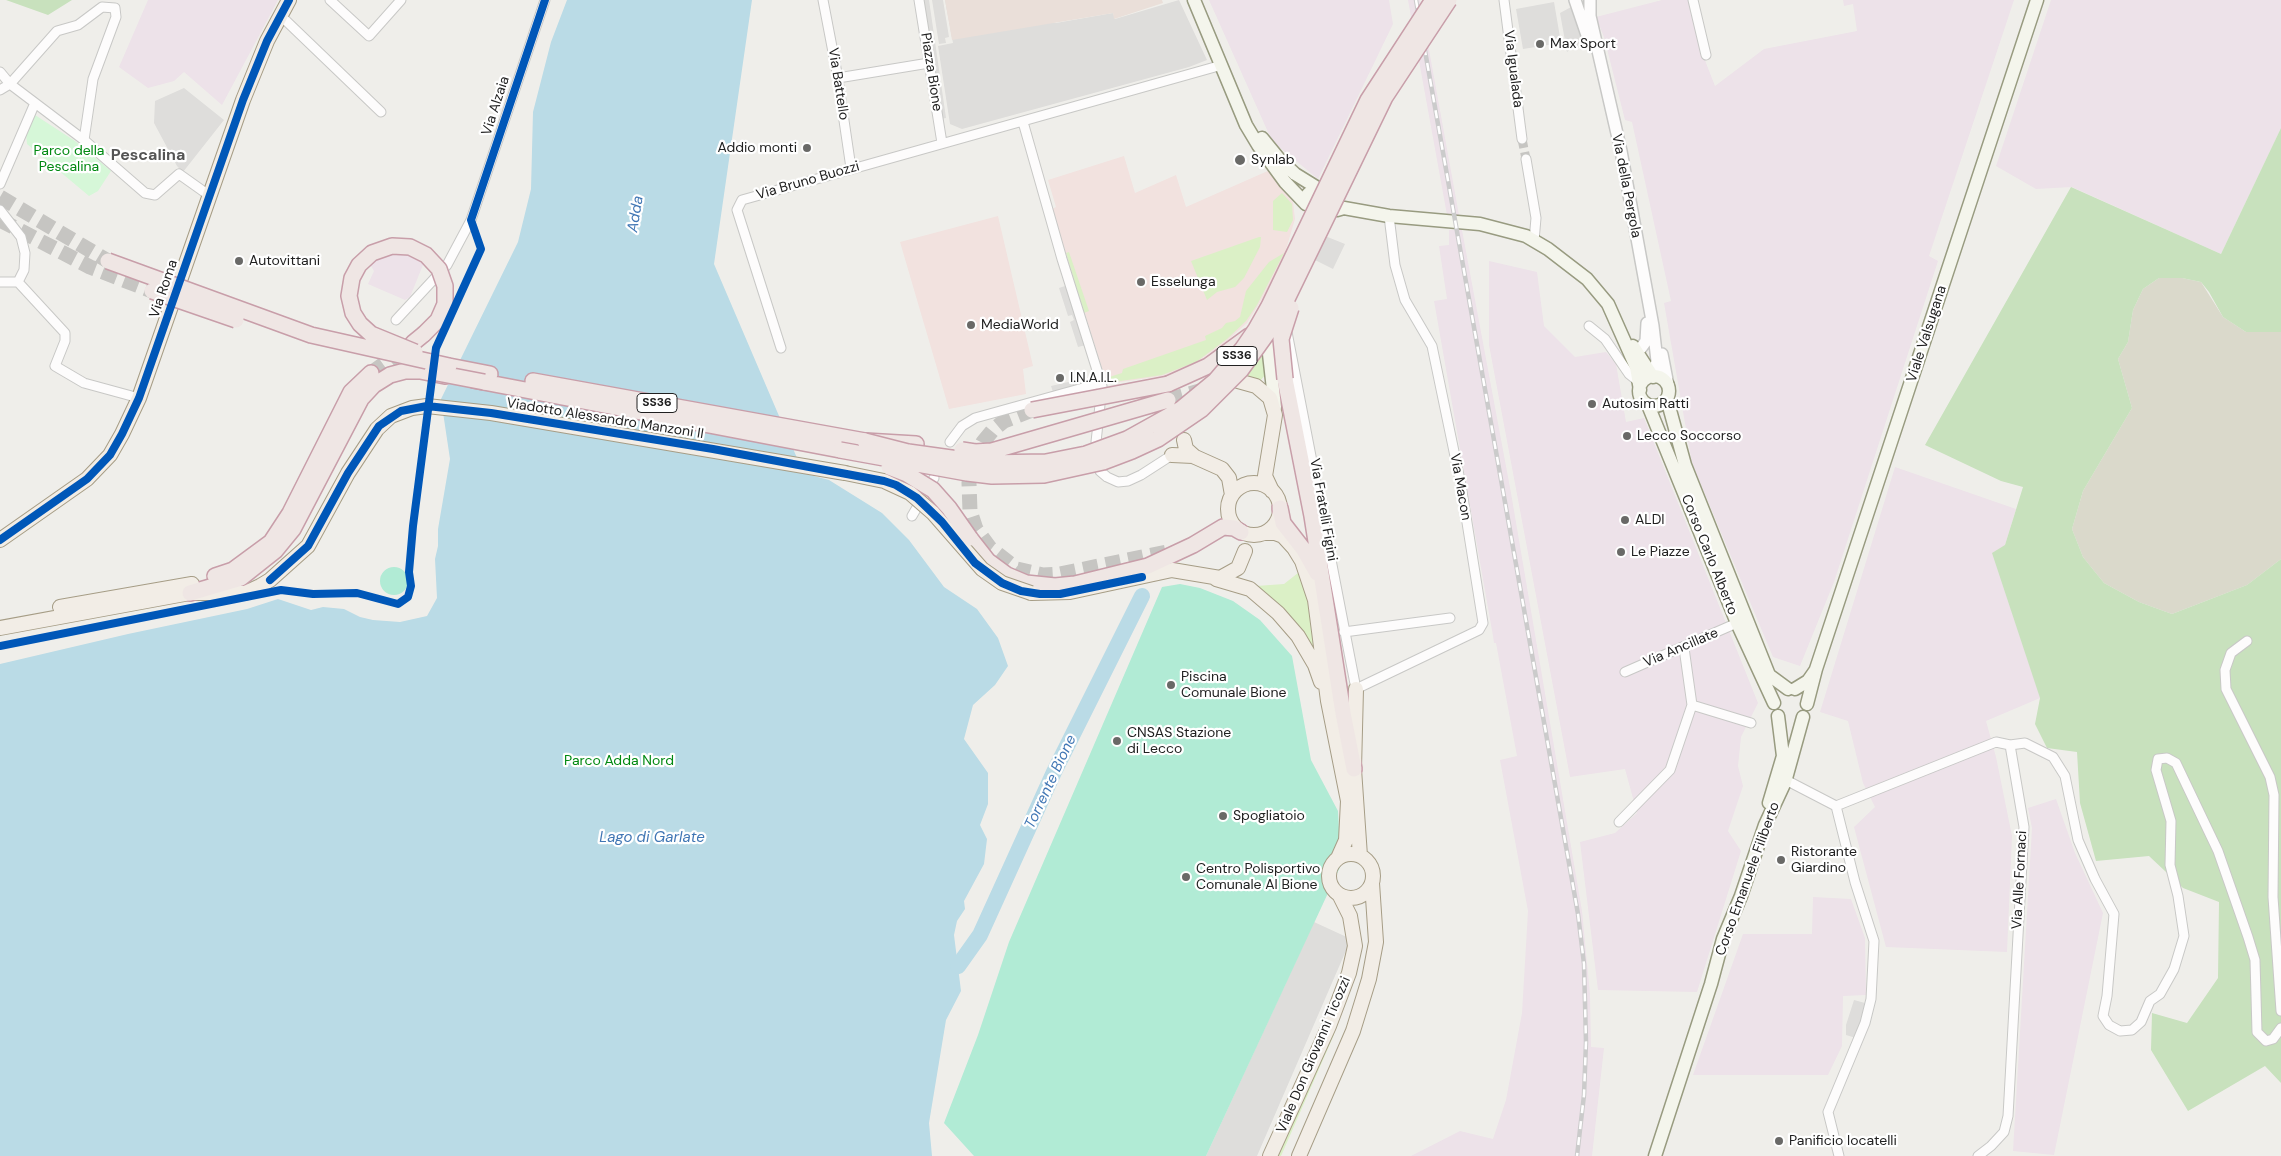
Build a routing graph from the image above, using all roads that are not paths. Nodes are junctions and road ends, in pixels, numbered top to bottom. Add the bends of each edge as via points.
1 (289, 0) edge
2 (330, 0) edge
3 (401, 0) edge
4 (545, 0) edge
5 (823, 0) edge
6 (919, 0) edge
7 (1194, 0) edge
8 (1433, 0) edge
9 (1449, 0) edge
10 (1462, 0) edge
11 (1504, 0) edge
12 (1575, 0) edge
13 (1590, 0) edge
14 (1693, 0) edge
15 (2037, 0) edge
16 (280, 15) junction
17 (1706, 55) dead end
18 (929, 63) junction
19 (1222, 65) junction
20 (0, 72) edge
21 (838, 78) junction
22 (1603, 78) junction
23 (10, 84) junction
24 (0, 90) edge
25 (35, 103) junction
26 (1239, 105) junction
27 (381, 112) dead end
28 (1373, 118) junction
29 (1023, 122) junction
30 (1522, 139) tunnel mouth
31 (84, 140) junction
32 (942, 143) junction
33 (1526, 159) tunnel mouth
34 (851, 168) junction
35 (0, 184) edge
36 (210, 196) junction
37 (1335, 209) dead end
38 (0, 210) edge
39 (1388, 216) junction
40 (1534, 241) junction
41 (1308, 256) junction
42 (108, 261) tunnel mouth
43 (0, 282) edge
44 (18, 282) junction
45 (152, 291) tunnel mouth
46 (1646, 294) junction
47 (396, 320) dead end
48 (1589, 326) dead end
49 (1620, 328) junction
50 (1287, 332) dead end
51 (1253, 334) junction
52 (419, 338) tunnel mouth
53 (1268, 345) dead end
54 (781, 348) dead end
55 (1636, 350) junction
56 (449, 366) junction
57 (371, 373) tunnel mouth
58 (1653, 377) junction
59 (1238, 381) dead end
60 (484, 382) junction
61 (1101, 383) junction
62 (1668, 385) junction
63 (1639, 386) junction
64 (139, 398) junction
65 (1667, 399) junction
66 (1168, 400) tunnel mouth
67 (1648, 405) junction
68 (1032, 410) tunnel mouth
69 (1275, 415) junction
70 (865, 441) junction
71 (950, 442) dead end
72 (1096, 442) dead end
73 (840, 450) junction
74 (1171, 456) junction
75 (1195, 457) junction
76 (1100, 471) dead end
77 (934, 478) dead end
78 (1273, 492) junction
79 (1232, 494) junction
80 (1280, 508) junction
81 (912, 516) dead end
82 (1241, 532) junction
83 (1263, 534) junction
84 (0, 540) edge
85 (1245, 551) junction
86 (1211, 578) junction
87 (191, 588) junction
88 (1033, 589) junction
89 (1324, 593) junction
90 (1450, 618) dead end
91 (0, 620) edge
92 (1737, 623) junction
93 (0, 628) edge
94 (1344, 632) junction
95 (2247, 641) dead end
96 (1684, 648) junction
97 (1816, 669) junction
98 (1625, 672) dead end
99 (1356, 689) junction
100 (1791, 689) junction
101 (1328, 701) junction
102 (1774, 703) junction
103 (1807, 704) junction
104 (1692, 705) junction
105 (1778, 716) junction
106 (1803, 716) junction
107 (1751, 723) dead end
108 (2010, 745) junction
109 (1354, 769) junction
110 (1782, 778) junction
111 (1836, 806) junction
112 (1618, 822) dead end
113 (1360, 856) junction
114 (1338, 858) junction
115 (1372, 882) junction
116 (1340, 896) junction
117 (2281, 1010) edge
118 (2281, 1028) edge
119 (1270, 1156) edge
120 (1299, 1156) edge
121 (1655, 1156) edge
122 (1839, 1156) edge
123 (1978, 1156) edge

1 - 16 main road, Via Roma
2 - 3 street via 369,36
4 - 47 street, Via Alzaia via 471,220 447,265
5 - 21 street, Via Battello
6 - 18 street, Piazza Bione
7 - 19 main road
8 - 51 highway, SS36, bridge via 1368,100
9 - 28 highway, SS36, bridge via 1399,73
10 - 28 highway, bridge
11 - 30 street, Via Igualada
12 - 22 street, Via della Pergola
13 - 22 street, Via della Pergola via 1590,16
14 - 17 street
15 - 97 main road, Viale Valsugana
16 - 27 street
16 - 36 main road, Via Roma via 258,62
18 - 21 street
18 - 32 street, Piazza Bione
19 - 26 main road
19 - 29 street, Via Bruno Buozzi
20 - 23 street
21 - 34 street, Via Battello
22 - 46 street, Via della Pergola via 1621,150
23 - 24 street
23 - 25 street
23 - 31 street via 57,31 78,25 102,7 114,8 116,17 93,79
25 - 31 street
25 - 35 street
26 - 26 main road via 1258,145 1306,204 1308,194 1316,187 1294,174 1280,160
28 - 41 highway, SS36, bridge
29 - 32 street, Via Bruno Buozzi
29 - 61 street
31 - 36 street via 145,194 155,195 179,174
32 - 34 street, Via Bruno Buozzi
33 - 40 street via 1536,218
34 - 54 street, Via Bruno Buozzi via 742,200 738,210
36 - 64 main road, Via Roma
37 - 39 main road
38 - 44 street via 21,237 25,253 24,270
39 - 40 main road via 1480,224
39 - 99 street, Via Macon via 1395,265 1405,300 1432,346 1461,485 1483,623 1479,630
40 - 49 main road via 1587,279 1608,304
41 - 73 highway, SS36, bridge via 1269,331 1241,370 1202,409 1132,451 1072,471 1020,477 967,473
41 - 89 highway, bridge via 1283,329 1281,350
42 - 56 highway, SS36, bridge via 311,335
43 - 44 street
44 - 64 street via 65,332 65,341 55,366 84,383
45 - 60 highway, SS36, bridge via 329,351
46 - 55 street via 1646,337 1644,344
46 - 58 street, Via della Pergola via 1656,354
46 - 62 street, Via della Pergola via 1655,317
48 - 63 street via 1605,339
49 - 55 main road
49 - 63 main road
50 - 94 street, Via Fratelli Figini via 1327,529
51 - 68 highway, bridge via 1208,366 1168,384
51 - 70 highway, SS36, bridge via 1215,381 1181,409 1128,439 1086,454 1028,464 987,463 908,452
52 - 56 highway, bridge via 438,320 445,304 444,283 439,269 426,255 410,247 389,246 372,253 359,265 350,284 350,302 356,319 373,336
53 - 69 main road
55 - 58 main road
56 - 70 highway, SS36
57 - 87 highway via 351,392 290,513 271,542 233,570
58 - 62 main road
58 - 63 main road
59 - 69 main road via 1264,392 1270,398
60 - 73 highway, SS36
60 - 87 highway, bridge via 420,371 401,372 377,383 360,403 293,530 275,551 241,578
61 - 71 street via 975,418 962,426
61 - 72 street
62 - 65 main road
63 - 67 main road via 1642,399
64 - 84 main road, Via Roma via 118,442 94,474
65 - 67 main road via 1659,405
65 - 100 main road, Corso Carlo Alberto via 1686,465 1769,676
66 - 70 highway, bridge via 992,450 975,452
67 - 92 main road, Corso Carlo Alberto
69 - 78 main road via 1264,476
73 - 88 highway, bridge via 924,483 949,508 988,561
74 - 75 main road
74 - 75 main road via 1180,450 1184,440 1186,448
74 - 76 street via 1128,481 1118,482
75 - 79 main road via 1222,468 1230,478
77 - 81 street
78 - 79 main road via 1265,486 1249,483
78 - 80 main road
79 - 82 main road via 1228,515
80 - 83 main road via 1276,523
80 - 89 highway via 1284,523 1313,563
82 - 83 main road
82 - 85 main road
82 - 88 highway via 1223,527 1148,566 1070,585
83 - 85 main road via 1254,538
83 - 101 main road, Viale Don Giovanni Ticozzi via 1283,536 1294,548 1307,574 1317,615
85 - 86 main road via 1241,564 1233,573
86 - 88 main road, Viadotto Alessandro Manzoni II via 1172,570 1065,593
86 - 101 main road, Viadotto Alessandro Manzoni II via 1250,589 1289,624 1315,665
87 - 88 main road, Viadotto Alessandro Manzoni II, bridge via 245,593 270,580 317,532 348,473 382,423 398,412 431,407 501,414 884,481 910,493 933,513 982,569 1002,583
87 - 91 main road
87 - 93 main road
89 - 109 highway
90 - 94 street
92 - 96 street, Via Ancillate
92 - 102 main road, Corso Carlo Alberto
94 - 99 street, Via Fratelli Figini
95 - 117 street via 2231,653 2225,670 2226,689 2270,777 2274,795 2273,897
96 - 98 street, Via Ancillate
96 - 104 street
97 - 100 main road, Viale Valsugana via 1808,681
97 - 103 main road, Viale Valsugana
99 - 109 main road
100 - 102 main road via 1779,694
100 - 103 main road via 1803,694
101 - 114 main road, Viale Don Giovanni Ticozzi via 1348,801 1346,840
102 - 105 main road
103 - 106 main road
104 - 107 street
104 - 112 street via 1670,770
105 - 106 main road via 1790,722
105 - 110 main road, Corso Emanuele Filiberto via 1783,740
106 - 110 main road, Corso Emanuele Filiberto
108 - 111 street via 1996,742
108 - 118 street via 2025,743 2053,757 2065,776 2078,840 2114,914 2108,996 2103,1016 2108,1026 2120,1031 2132,1030 2141,1022 2150,1001 2160,994 2174,970 2184,936 2170,864 2172,821 2156,770 2158,759 2167,758 2176,763 2218,852 2248,936 2255,960 2257,1032 2266,1041 2273,1039
108 - 123 street, Via Alle Fornaci via 2024,827 2008,1116 2004,1132
109 - 113 main road
110 - 111 street
110 - 121 main road, Corso Emanuele Filiberto via 1741,896 1730,942 1712,984
111 - 122 street via 1874,941 1871,998 1865,1023 1828,1112
113 - 114 main road via 1353,854
113 - 115 main road, Viale Don Giovanni Ticozzi via 1371,866
114 - 116 main road, Viale Don Giovanni Ticozzi via 1328,877
115 - 116 main road via 1360,896
115 - 120 main road, Viale Don Giovanni Ticozzi via 1376,942 1370,979 1353,1031
116 - 119 main road, Viale Don Giovanni Ticozzi via 1350,916 1355,946 1349,973 1329,1026

